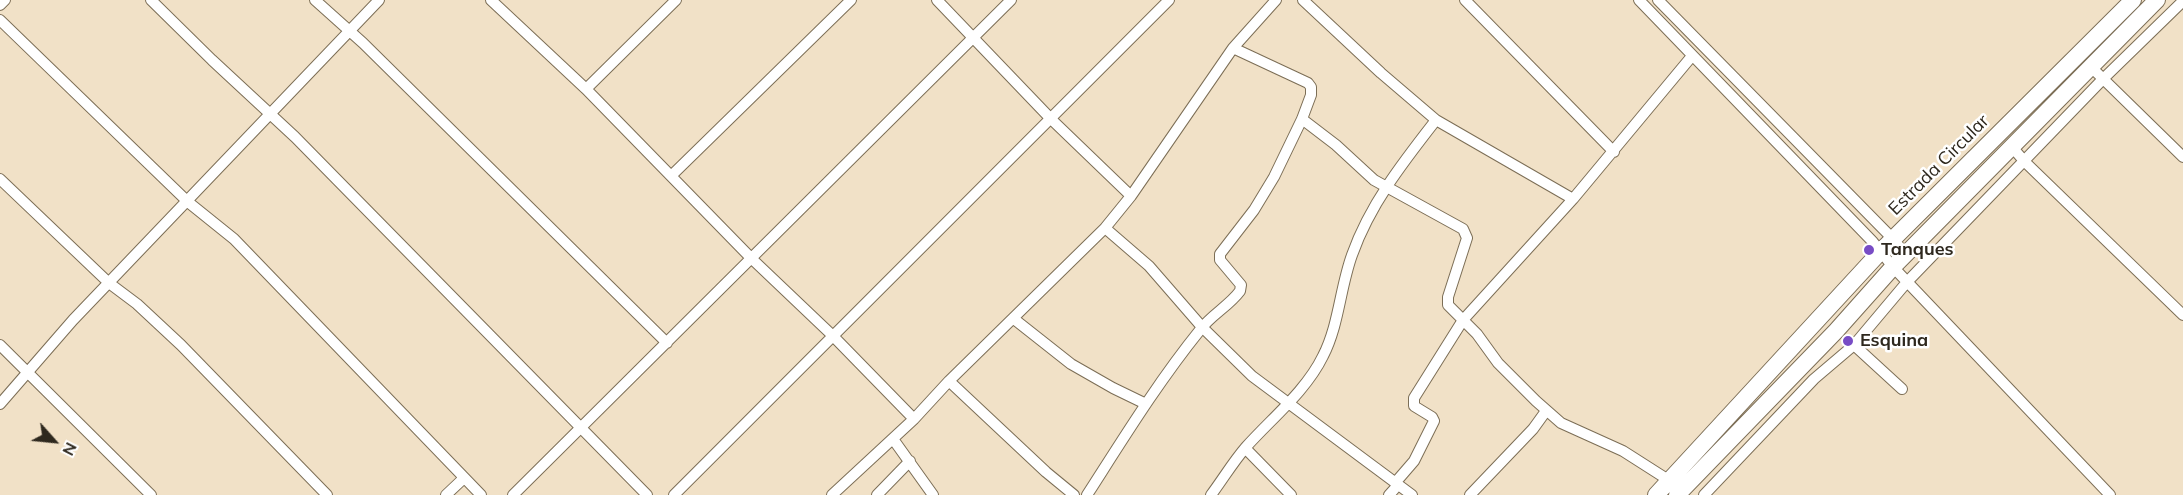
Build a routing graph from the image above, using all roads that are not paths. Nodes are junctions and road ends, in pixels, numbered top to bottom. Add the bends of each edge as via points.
1 (4, 0) edge
2 (151, 0) edge
3 (315, 0) edge
4 (379, 0) edge
5 (676, 0) edge
6 (851, 0) edge
7 (937, 0) edge
8 (1011, 0) edge
9 (1169, 0) edge
10 (1276, 0) edge
11 (1303, 0) edge
12 (1465, 0) edge
13 (1639, 0) edge
14 (1658, 0) edge
15 (2133, 0) edge
16 (2157, 0) edge
17 (2183, 1) edge
18 (496, 2) edge
19 (0, 5) edge
20 (0, 20) edge
21 (348, 30) junction
22 (974, 38) junction
23 (1233, 48) junction
24 (1692, 56) junction
25 (2097, 73) junction
26 (586, 89) junction
27 (269, 115) junction
28 (1051, 119) junction
29 (1302, 119) junction
30 (1436, 120) junction
31 (2013, 147) junction
32 (1614, 152) junction
33 (2183, 157) edge
34 (2025, 162) junction
35 (671, 176) junction
36 (0, 179) edge
37 (1386, 187) junction
38 (1131, 196) junction
39 (1573, 200) junction
40 (188, 202) junction
41 (1105, 228) junction
42 (1887, 245) junction
43 (1906, 255) junction
44 (751, 258) junction
45 (1893, 267) junction
46 (1907, 282) junction
47 (109, 283) junction
48 (2183, 315) edge
49 (1014, 319) junction
50 (1463, 320) junction
51 (1202, 327) junction
52 (833, 336) junction
53 (667, 344) junction
54 (0, 345) edge
55 (1854, 345) junction
56 (27, 373) junction
57 (949, 381) junction
58 (1902, 389) dead end
59 (1287, 403) junction
60 (0, 404) edge
61 (1146, 404) junction
62 (1546, 411) junction
63 (914, 419) junction
64 (581, 426) junction
65 (893, 439) junction
66 (1245, 448) junction
67 (910, 461) junction
68 (464, 477) junction
69 (1690, 480) junction
70 (1397, 484) junction
71 (1673, 488) edge
72 (1707, 494) edge
73 (151, 495) edge
74 (327, 495) edge
75 (446, 495) edge
76 (482, 495) edge
77 (513, 495) edge
78 (647, 495) edge
79 (674, 495) edge
80 (832, 495) edge
81 (877, 495) edge
82 (933, 495) edge
83 (1074, 495) edge
84 (1087, 495) edge
85 (1211, 495) edge
86 (1291, 495) edge
87 (1389, 495) edge
88 (1412, 495) edge
89 (1470, 495) edge
90 (1656, 495) edge
91 (2110, 495) edge

1 - 19 street
2 - 27 street
3 - 21 street
4 - 21 street
5 - 26 street
6 - 35 street
7 - 22 street
8 - 22 street
9 - 28 street
10 - 23 street
11 - 30 street
12 - 32 street
13 - 24 street
14 - 42 street
15 - 42 main road, Estrada Circular
16 - 25 main road
17 - 25 street
18 - 26 street
20 - 40 street
21 - 27 street
21 - 53 street
22 - 28 street
22 - 44 street
23 - 29 street via 1308,83 1311,95
23 - 38 street
24 - 32 street
24 - 42 street
25 - 31 main road
25 - 33 street
25 - 34 street
26 - 35 street
27 - 40 street
27 - 64 street
28 - 38 street
28 - 52 street
29 - 37 street
29 - 51 street via 1254,210 1220,254 1240,291
30 - 37 street
30 - 39 street
31 - 34 street
31 - 43 main road
32 - 39 street
34 - 46 street
34 - 48 street
35 - 44 street
36 - 47 street
37 - 50 street via 1466,233 1447,301
37 - 59 street via 1352,256 1324,356
38 - 41 street
39 - 50 street
40 - 47 street
40 - 68 street via 234,239
41 - 49 street
41 - 51 street via 1149,266
42 - 43 street
42 - 45 street
42 - 71 main road, Estrada Circular
43 - 45 main road
44 - 52 street
44 - 53 street
45 - 46 street
45 - 69 main road
46 - 55 street
46 - 91 street
47 - 56 street
47 - 74 street via 181,345
49 - 57 street
49 - 61 street via 1071,364
50 - 62 street via 1478,333 1498,363
50 - 70 street via 1416,394 1414,406 1434,421 1414,461
51 - 59 street via 1252,376
51 - 61 street
52 - 63 street
52 - 79 street
53 - 64 street
54 - 56 street
55 - 58 street
55 - 72 street via 1814,379
56 - 60 street
56 - 73 street
57 - 63 street
57 - 83 street
59 - 66 street
59 - 70 street
61 - 84 street
62 - 71 street via 1561,423 1623,451
62 - 89 street
63 - 65 street
64 - 77 street
64 - 78 street
65 - 67 street
65 - 80 street
66 - 85 street
66 - 86 street
67 - 81 street
67 - 82 street
68 - 75 street
68 - 76 street
69 - 71 main road
69 - 72 street
70 - 87 street
70 - 88 street
71 - 90 main road, Estrada Circular

